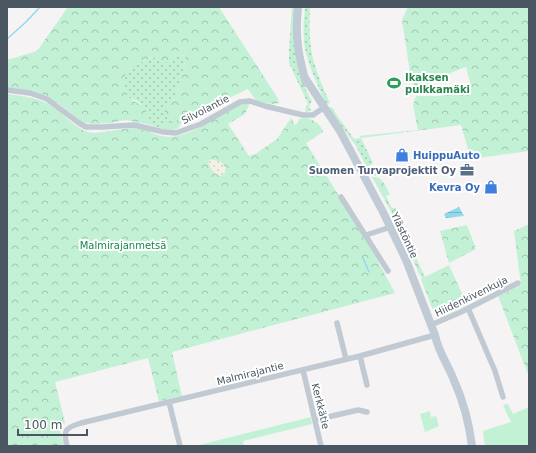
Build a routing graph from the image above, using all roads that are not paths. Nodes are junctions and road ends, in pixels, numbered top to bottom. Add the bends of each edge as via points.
1 (298, 7) edge
2 (7, 90) edge
3 (322, 109) junction
4 (389, 172) dead end
5 (364, 176) junction
6 (341, 197) dead end
7 (391, 228) junction
8 (366, 235) junction
9 (388, 271) dead end
10 (518, 283) dead end
11 (468, 308) junction
12 (337, 323) dead end
13 (431, 325) junction
14 (435, 335) junction
15 (360, 356) junction
16 (346, 359) junction
17 (303, 370) junction
18 (367, 385) dead end
19 (503, 397) dead end
20 (169, 402) junction
21 (367, 412) dead end
22 (315, 420) junction
23 (67, 446) edge
24 (180, 446) edge
25 (321, 446) edge
26 (472, 446) edge

1 - 3 main road, Ylästöntie via 299,61
2 - 3 street, Silvolantie via 30,93 47,99 86,127 134,125 154,131 176,133 201,124 240,102 250,101 303,115 313,115
3 - 5 main road, Ylästöntie via 340,131
4 - 5 street via 369,173
5 - 7 main road, Ylästöntie
6 - 8 street
7 - 8 street
7 - 13 main road, Ylästöntie
8 - 9 street
10 - 11 street, Hiidenkivenkuja
11 - 13 street, Hiidenkivenkuja
11 - 19 street via 495,370
12 - 16 street
13 - 14 main road, Ylästöntie
14 - 15 street, Malmirajantie
14 - 26 main road, Ylästöntie via 446,355 465,408
15 - 16 street, Malmirajantie
15 - 18 street
16 - 17 street, Malmirajantie
17 - 20 street, Malmirajantie
17 - 22 street, Kerkkätie
20 - 23 street, Malmirajantie via 69,428 64,436
20 - 24 street
21 - 22 street via 358,410
22 - 25 street, Kerkkätie

